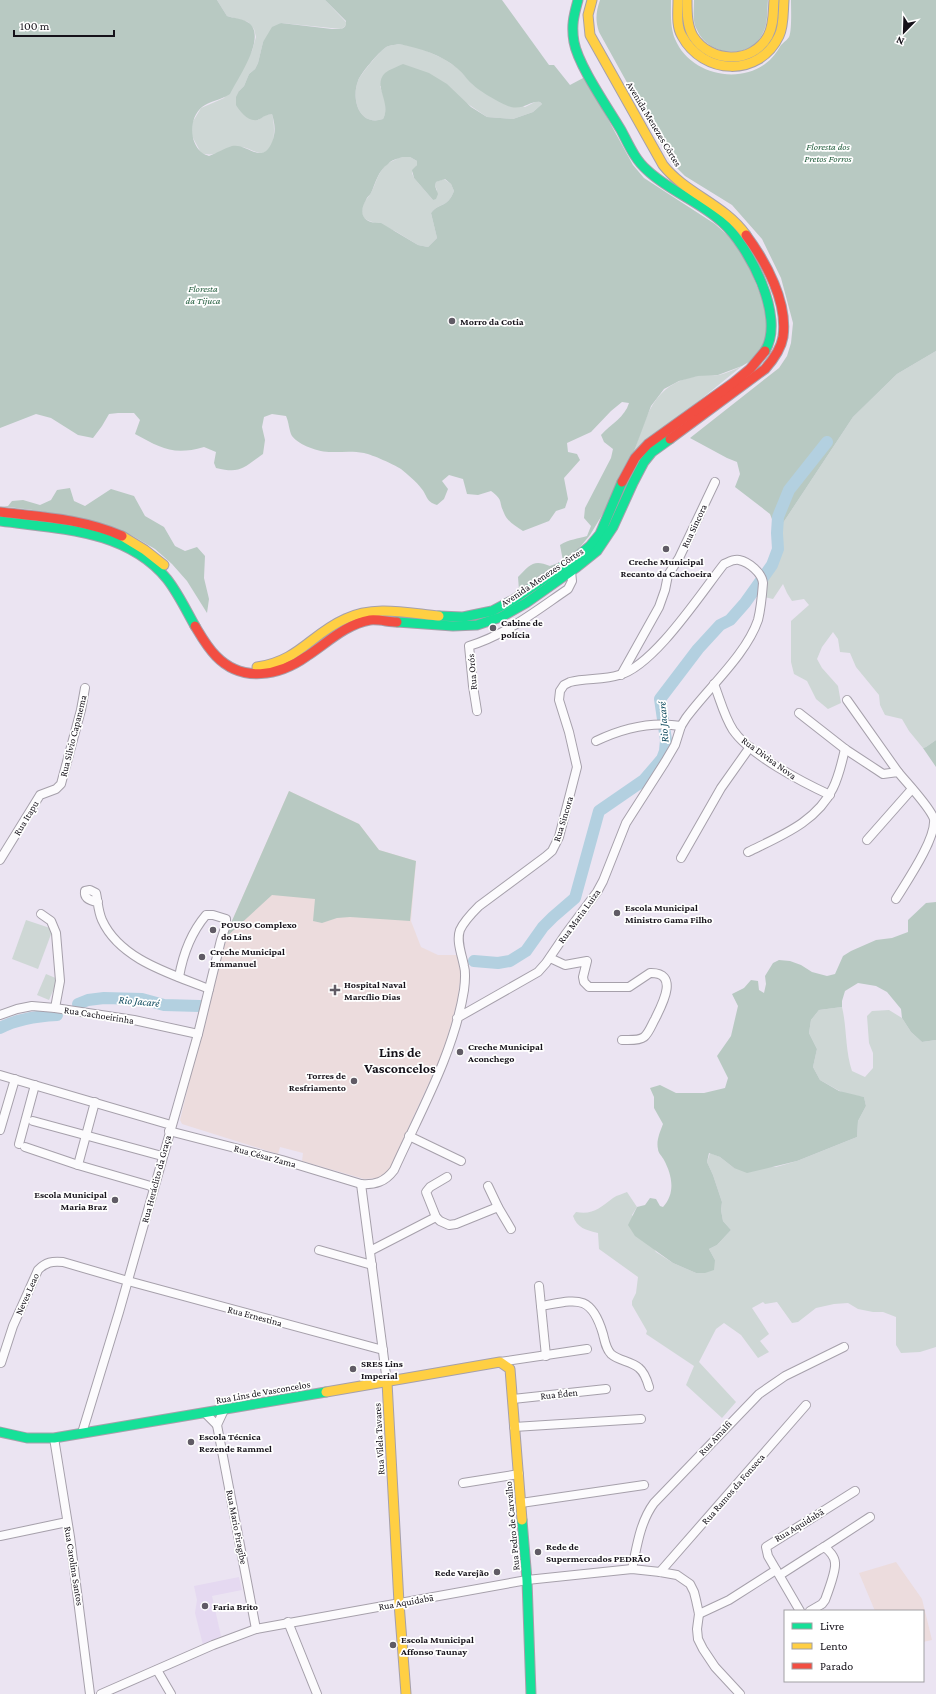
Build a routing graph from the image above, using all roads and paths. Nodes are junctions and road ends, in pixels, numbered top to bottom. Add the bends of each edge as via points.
1 (578, 0) edge
2 (592, 0) edge
3 (678, 0) edge
4 (687, 0) edge
5 (774, 0) edge
6 (784, 0) edge
7 (605, 62) junction
8 (587, 72) junction
9 (642, 127) junction
10 (624, 135) junction
11 (714, 482) dead end
12 (0, 512) edge
13 (0, 521) edge
14 (571, 571) junction
15 (763, 579) joint
16 (620, 675) junction
17 (714, 684) junction
18 (85, 688) dead end
19 (847, 700) dead end
20 (477, 711) dead end
21 (799, 713) dead end
22 (681, 726) junction
23 (596, 741) dead end
24 (750, 747) junction
25 (846, 750) junction
26 (898, 772) junction
27 (912, 789) junction
28 (40, 795) joint
29 (830, 796) junction
30 (867, 840) dead end
31 (748, 852) dead end
32 (681, 858) dead end
33 (0, 860) edge
34 (896, 899) dead end
35 (98, 902) dead end
36 (41, 914) dead end
37 (550, 958) junction
38 (179, 977) junction
39 (209, 989) junction
40 (54, 1008) junction
41 (0, 1015) edge
42 (458, 1018) junction
43 (198, 1034) junction
44 (622, 1040) dead end
45 (0, 1075) edge
46 (15, 1079) junction
47 (35, 1085) junction
48 (95, 1102) junction
49 (33, 1121) dead end
50 (170, 1128) junction
51 (0, 1130) edge
52 (86, 1135) junction
53 (409, 1136) junction
54 (162, 1156) junction
55 (461, 1161) dead end
56 (78, 1165) junction
57 (447, 1177) dead end
58 (361, 1184) junction
59 (488, 1186) dead end
60 (154, 1187) junction
61 (498, 1207) junction
62 (436, 1217) junction
63 (511, 1229) dead end
64 (319, 1250) dead end
65 (370, 1252) junction
66 (372, 1265) junction
67 (128, 1281) junction
68 (539, 1286) dead end
69 (541, 1306) junction
70 (844, 1347) dead end
71 (587, 1349) dead end
72 (383, 1350) junction
73 (546, 1356) junction
74 (530, 1358) junction
75 (1, 1362) edge
76 (500, 1362) junction
77 (510, 1369) junction
78 (387, 1382) junction
79 (650, 1387) dead end
80 (606, 1390) dead end
81 (513, 1399) junction
82 (806, 1406) dead end
83 (224, 1410) junction
84 (205, 1413) junction
85 (641, 1419) dead end
86 (217, 1425) junction
87 (514, 1426) junction
88 (0, 1432) edge
89 (82, 1433) junction
90 (54, 1438) junction
91 (519, 1474) junction
92 (463, 1484) dead end
93 (644, 1485) dead end
94 (855, 1491) dead end
95 (521, 1503) junction
96 (870, 1517) dead end
97 (67, 1522) junction
98 (0, 1536) edge
99 (824, 1547) junction
100 (632, 1570) junction
101 (660, 1572) junction
102 (778, 1573) junction
103 (527, 1580) junction
104 (399, 1603) junction
105 (799, 1610) edge
106 (812, 1610) edge
107 (699, 1614) junction
108 (288, 1622) junction
109 (256, 1629) junction
110 (157, 1670) junction
111 (90, 1694) edge
112 (101, 1694) edge
113 (171, 1694) edge
114 (317, 1694) edge
115 (406, 1694) edge
116 (531, 1694) edge
117 (739, 1694) edge

1 - 8 main road, Avenida Menezes Côrtes via 572,33 576,50
2 - 7 main road, Avenida Menezes Côrtes via 588,15 590,35
3 - 6 main road via 679,26 689,47 706,62 726,68 750,64 768,53 782,26
4 - 5 main road via 690,29 699,44 716,56 736,58 753,52 765,41 772,25
7 - 8 main road via 598,58 592,60
7 - 9 main road, Avenida Menezes Côrtes
8 - 10 main road, Avenida Menezes Côrtes
9 - 10 main road via 637,140
9 - 14 main road, Avenida Menezes Côrtes via 668,172 731,217 752,242 770,277 781,308 782,338 776,355 765,369 652,452 636,474 607,539 598,550
10 - 12 main road, Avenida Menezes Côrtes via 646,170 712,213 742,244 762,286 770,311 771,338 766,352 755,365 639,452 629,467 606,522 594,542 505,604 481,615 462,617 381,611 357,614 338,623 280,662 268,666 249,666 232,660 218,649 208,638 184,590 174,577 150,553 128,538 94,525
11 - 16 street, Rua Sincora via 679,558 668,574 659,607
13 - 14 main road, Avenida Menezes Côrtes via 90,533 140,556 174,588 202,641 220,661 230,668 262,675 286,670 361,622 371,620 462,626 491,622 508,614
14 - 20 street, Rua Orós via 572,581 568,589 520,622 470,646
15 - 16 street, Rua Sincora via 752,567 739,560 724,564 653,653
15 - 17 street, Rua Maria Luiza via 760,612 753,631
16 - 42 street, Rua Sincora via 570,682 560,691 559,700 577,767 563,826 552,851 479,906 460,930 459,942 465,978
17 - 22 street, Rua Maria Luiza
17 - 24 street, Rua Divisa Nova via 733,730
18 - 28 street, Rua Silvio Capanema via 61,784 56,789
19 - 26 street
21 - 25 street
22 - 23 street via 657,724 632,727
22 - 37 street, Rua Maria Luiza via 675,745 626,824 604,881
24 - 29 street, Rua Divisa Nova via 788,774
24 - 32 street via 721,788
25 - 26 street via 883,774
25 - 29 street
26 - 27 street
27 - 30 street
27 - 34 street via 934,818 935,828 927,850
28 - 33 street, Rua Itapu
29 - 31 street via 802,825
35 - 38 street via 101,919 108,932 118,942 143,961
36 - 40 street via 51,921 56,933 60,981
37 - 42 street, Rua Maria Luiza via 533,974
37 - 44 street via 565,965 587,961 583,977 584,982 590,987 629,987 650,973 664,979 666,995 647,1034 641,1039
38 - 39 street
38 - 39 street, Rua Heráclito da Graça via 183,954 206,916 224,918 226,925
39 - 43 street, Rua Heráclito da Graça
40 - 41 street, Rua Cachoeirinha via 32,1006
40 - 43 street, Rua Cachoeirinha via 134,1020
42 - 53 street via 446,1055
43 - 50 street, Rua Heráclito da Graça
45 - 46 street, Rua César Zama
46 - 47 street, Rua César Zama
46 - 51 street
47 - 48 street, Rua César Zama
47 - 56 street via 22,1146
48 - 50 street, Rua César Zama
48 - 52 street
49 - 52 street
50 - 54 street, Rua Heráclito da Graça
50 - 58 street, Rua César Zama
52 - 54 street
52 - 56 street
53 - 55 street
53 - 58 street via 389,1177 377,1183
54 - 60 street, Rua Heráclito da Graça
56 - 60 street
57 - 62 street via 426,1192
58 - 65 street, Rua Vilela Tavares
59 - 61 street
60 - 67 street, Rua Heráclito da Graça
61 - 62 street via 452,1225 445,1224
61 - 63 street
62 - 65 street
64 - 66 street
65 - 66 street, Rua Vilela Tavares
66 - 72 street, Rua Vilela Tavares
67 - 72 street, Rua Ernestina
67 - 75 street, Neves Leao via 63,1262 52,1261 44,1264 31,1284
67 - 89 street, Rua Heráclito da Graça
68 - 69 street
69 - 73 street
69 - 79 street via 573,1301 586,1304 596,1316 607,1349 612,1355 639,1367
70 - 100 street, Rua Amalfi via 786,1376 759,1394 736,1416 647,1512
71 - 73 street, Rua Lins de Vasconcelos
72 - 78 street, Rua Vilela Tavares
73 - 74 street, Rua Lins de Vasconcelos
74 - 76 street, Rua Lins de Vasconcelos
74 - 77 street, Rua Lins de Vasconcelos
76 - 77 main road
76 - 78 main road, Rua Lins de Vasconcelos
77 - 81 main road, Rua Pedro de Carvalho
78 - 83 main road, Rua Lins de Vasconcelos
78 - 104 main road, Rua Vilela Tavares
80 - 81 street, Rua Éden
81 - 87 main road, Rua Pedro de Carvalho
82 - 101 street, Rua Ramos da Fonseca
83 - 84 main road, Rua Lins de Vasconcelos
83 - 86 street
84 - 86 street
84 - 89 main road, Rua Lins de Vasconcelos
85 - 87 street
86 - 109 street, Rua Mario Piragibe
87 - 91 main road, Rua Pedro de Carvalho
88 - 90 main road, Rua Lins de Vasconcelos via 43,1440
89 - 90 main road, Rua Lins de Vasconcelos
90 - 97 street, Rua Carolina Santos
91 - 92 street
91 - 95 main road, Rua Pedro de Carvalho
93 - 95 street
94 - 102 street, Rua Aquidabã via 768,1545 766,1552
95 - 103 main road, Rua Pedro de Carvalho
96 - 99 street
97 - 98 street
97 - 111 street, Rua Carolina Santos
99 - 102 street
99 - 106 street via 834,1558 835,1567 825,1600
100 - 101 street, Rua Aquidabã
100 - 103 street, Rua Aquidabã
101 - 107 street, Rua Aquidabã via 677,1575 690,1584
102 - 105 street, Rua Aquidabã
102 - 107 street
103 - 104 street, Rua Aquidabã
103 - 116 main road, Rua Pedro de Carvalho
104 - 108 street, Rua Aquidabã
104 - 115 main road, Rua Vilela Tavares
107 - 117 street, Rua Aquidabã via 698,1639 703,1649
108 - 109 street, Rua Aquidabã
108 - 114 street
109 - 110 street, Rua Aquidabã via 236,1635
110 - 112 street, Rua Aquidabã
110 - 113 street

